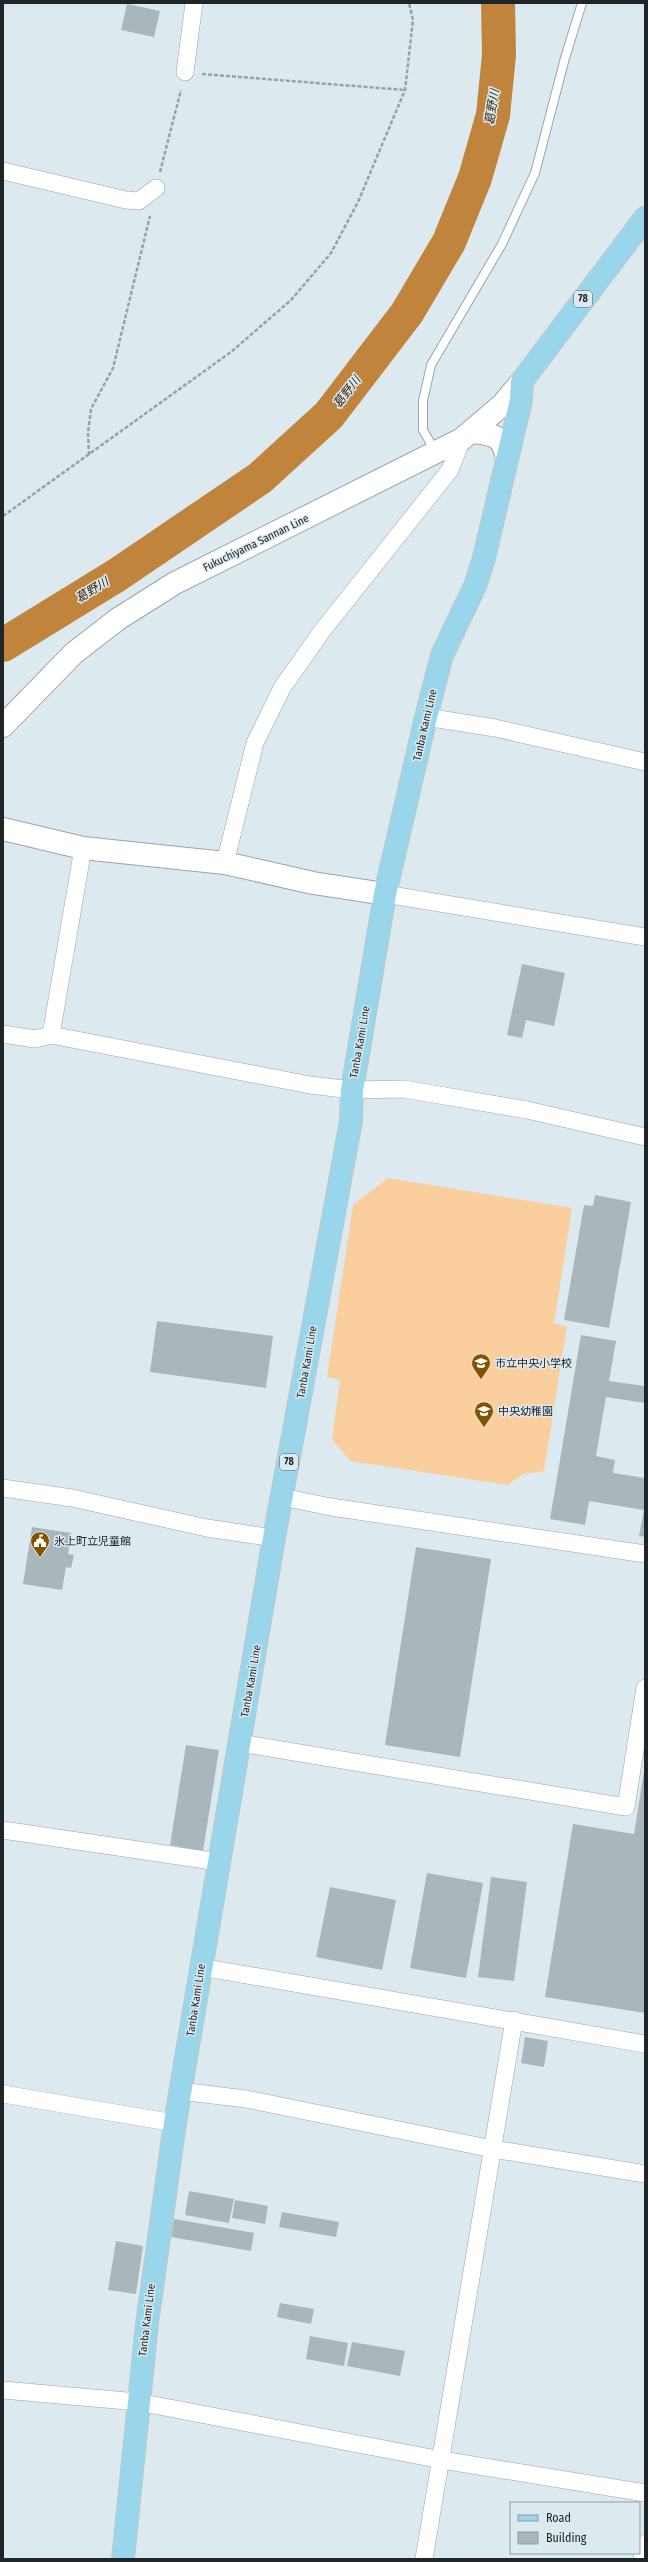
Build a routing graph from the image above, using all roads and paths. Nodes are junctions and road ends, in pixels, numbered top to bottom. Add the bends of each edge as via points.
1 (194, 3) edge
2 (409, 3) edge
3 (582, 3) edge
4 (185, 72) junction
5 (405, 90) junction
6 (3, 171) edge
7 (156, 188) junction
8 (645, 218) edge
9 (522, 381) junction
10 (467, 436) junction
11 (437, 453) junction
12 (89, 455) junction
13 (507, 459) junction
14 (3, 516) edge
15 (426, 717) junction
16 (3, 726) edge
17 (645, 762) edge
18 (3, 829) edge
19 (82, 848) junction
20 (225, 863) junction
21 (385, 894) junction
22 (645, 938) edge
23 (3, 1034) edge
24 (51, 1035) junction
25 (352, 1090) junction
26 (645, 1137) edge
27 (3, 1488) edge
28 (282, 1498) junction
29 (274, 1538) junction
30 (645, 1554) edge
31 (645, 1688) edge
32 (240, 1743) junction
33 (3, 1830) edge
34 (220, 1862) junction
35 (201, 1967) junction
36 (514, 2020) junction
37 (645, 2044) edge
38 (180, 2091) junction
39 (3, 2094) edge
40 (175, 2123) junction
41 (493, 2149) junction
42 (645, 2174) edge
43 (3, 2390) edge
44 (138, 2402) junction
45 (442, 2460) junction
46 (645, 2493) edge
47 (645, 2544) edge
48 (123, 2559) edge
49 (424, 2559) edge
50 (642, 2559) edge

1 - 4 street
2 - 5 path via 413,20
3 - 11 lane via 535,173 502,244 432,365 423,401 423,430
4 - 5 path
4 - 7 path
5 - 12 path via 358,202 331,253 291,300 231,352
6 - 7 street via 126,200 139,201
7 - 12 path via 113,368 91,409
8 - 9 main road, 78
9 - 10 main road, Fukuchiyama Sannan Line via 502,405
9 - 13 main road, Tanba Kami Line / 78 via 521,400
10 - 11 main road, Fukuchiyama Sannan Line
10 - 13 main road via 486,433 498,438 505,444
10 - 20 street via 450,470 322,630 282,688 255,744
11 - 16 main road, Fukuchiyama Sannan Line via 175,583 124,615 74,653
12 - 14 path
13 - 15 main road, Tanba Kami Line / 78 via 476,586 442,655
15 - 17 street via 495,728
15 - 21 main road, Tanba Kami Line / 78
18 - 19 main road
19 - 20 main road
19 - 24 street
20 - 21 main road via 313,883
21 - 22 street
21 - 25 main road, Tanba Kami Line / 78
23 - 24 street via 35,1038
24 - 25 street via 310,1086
25 - 26 street via 412,1091 527,1110
25 - 28 main road, Tanba Kami Line / 78 via 351,1121
27 - 29 street via 72,1498 207,1528
28 - 29 main road, Tanba Kami Line / 78
28 - 30 street
29 - 32 main road, Tanba Kami Line / 78
31 - 32 street via 626,1807
32 - 34 main road, Tanba Kami Line / 78
33 - 34 street
34 - 35 main road, Tanba Kami Line / 78
35 - 36 street
35 - 38 main road, Tanba Kami Line / 78
36 - 37 street
36 - 41 street
38 - 40 main road, Tanba Kami Line / 78
38 - 41 street via 246,2099
39 - 40 street
40 - 44 main road, Tanba Kami Line / 78 via 156,2251
41 - 42 street
41 - 45 street
43 - 44 street
44 - 45 street
44 - 48 main road, Tanba Kami Line / 78
45 - 46 street
45 - 49 street
47 - 50 street

